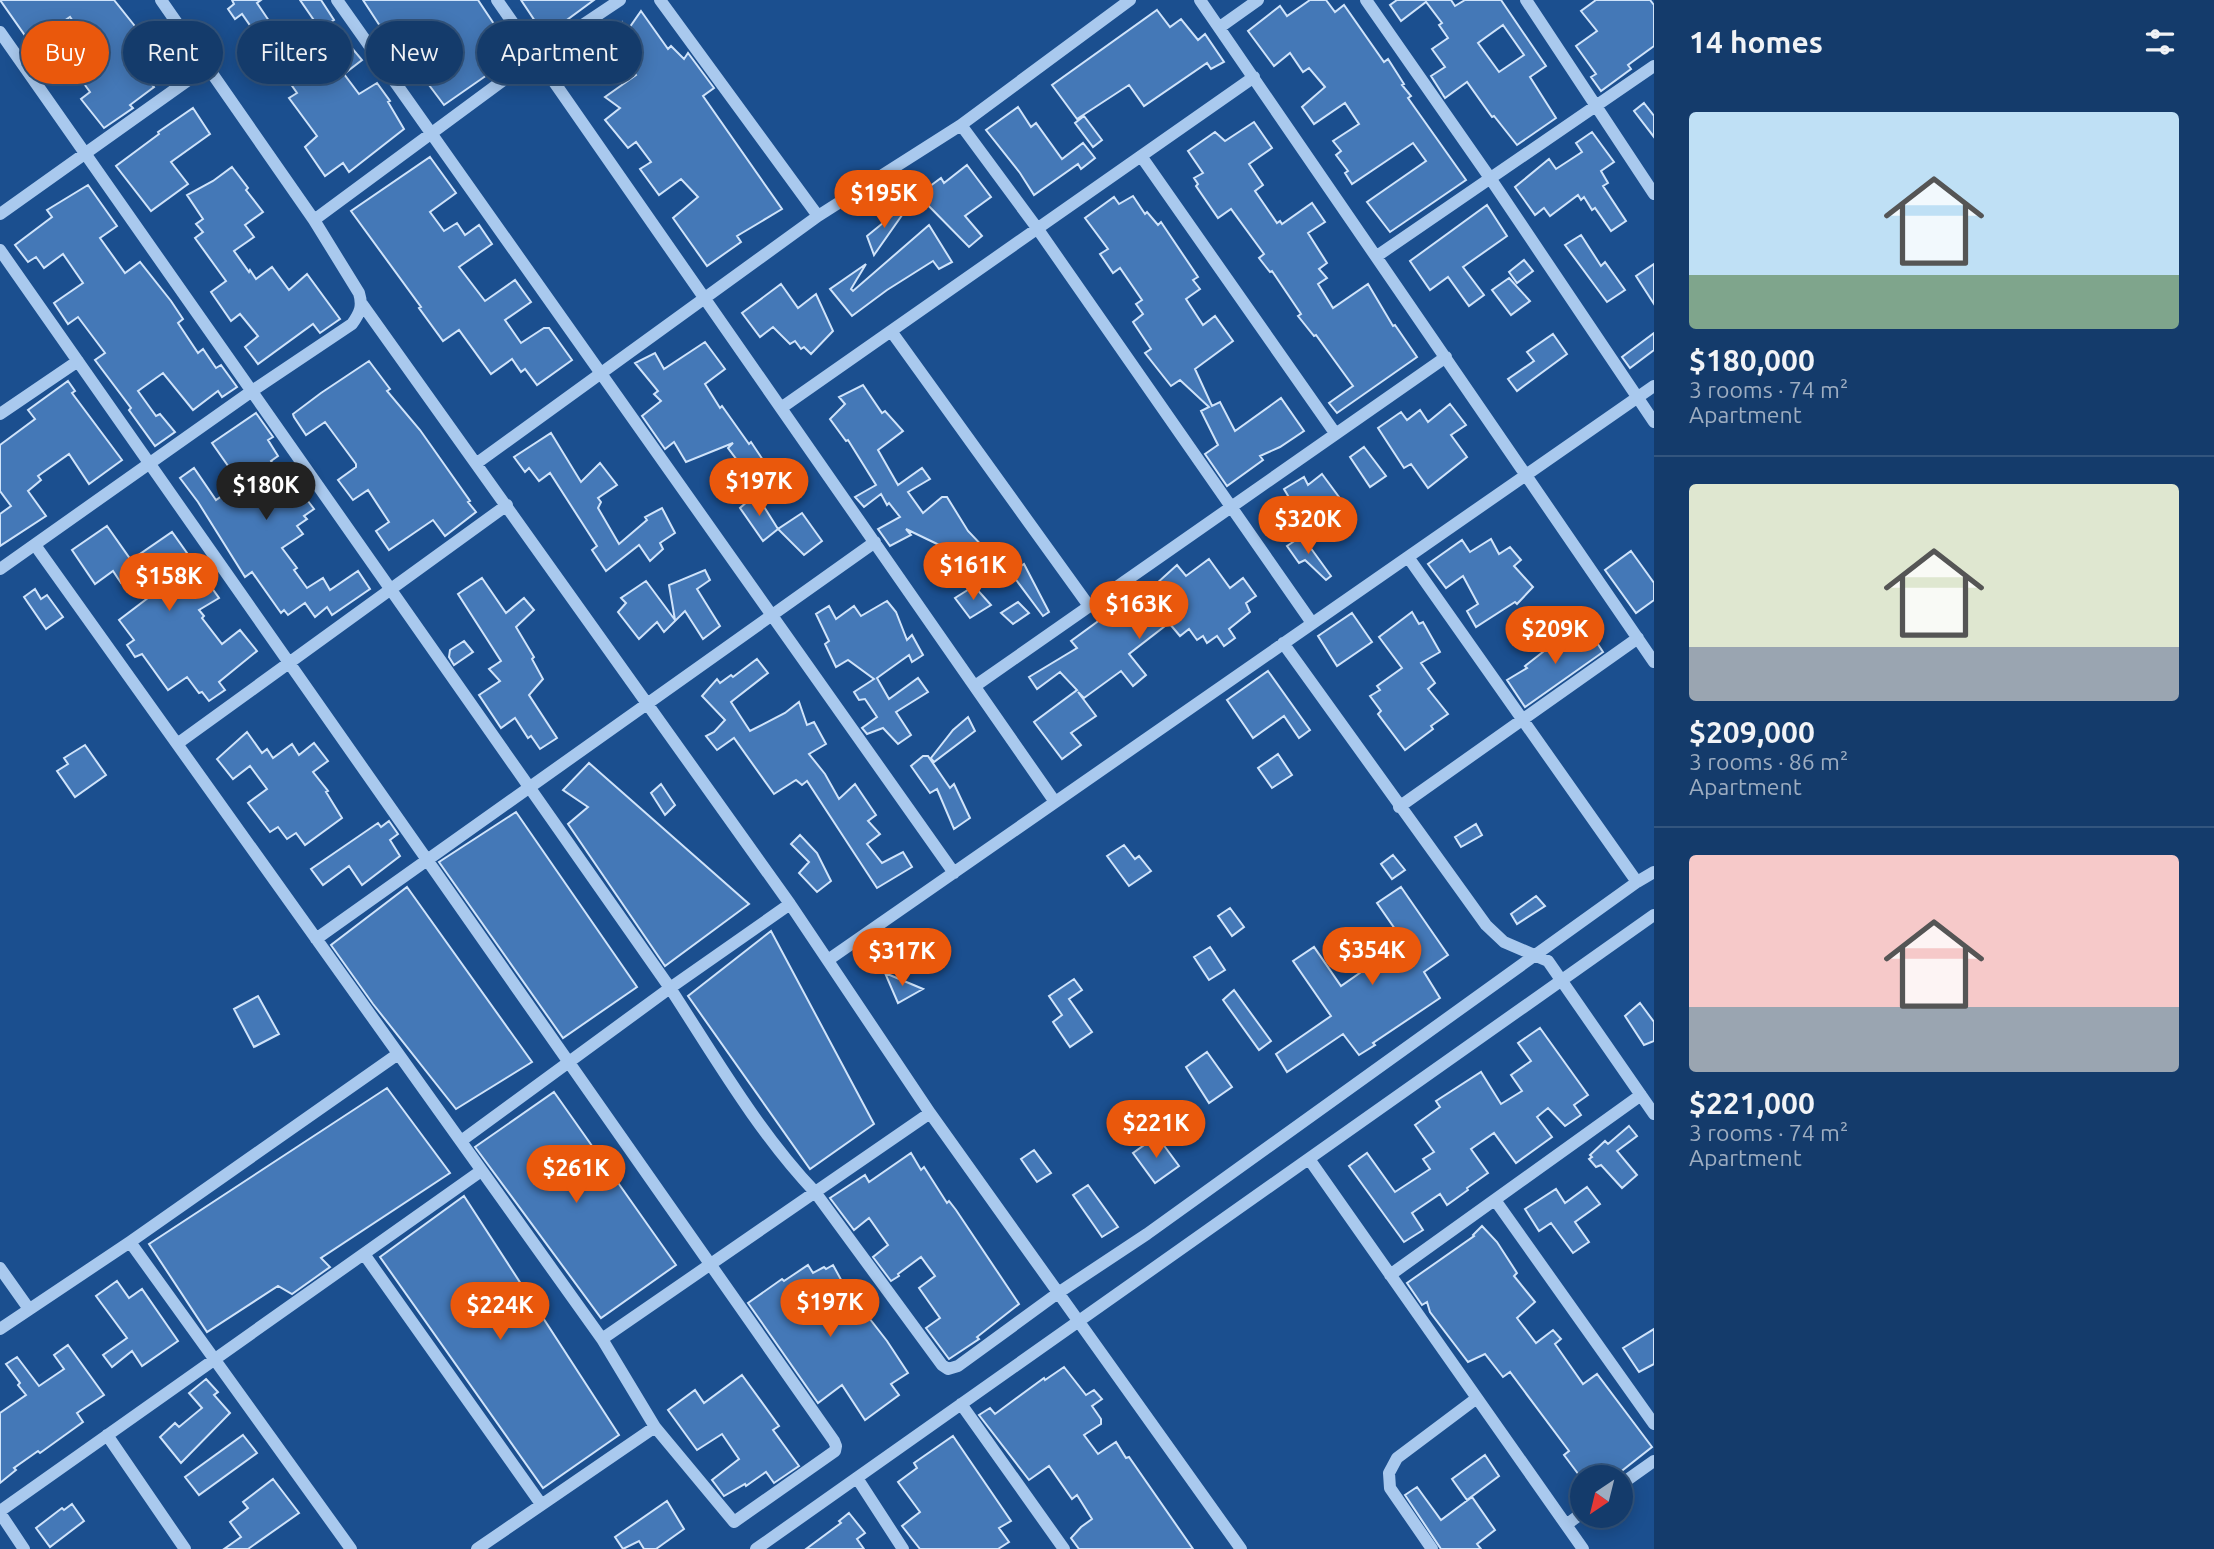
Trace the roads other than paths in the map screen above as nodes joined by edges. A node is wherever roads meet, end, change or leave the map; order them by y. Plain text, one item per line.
1 (161, 0) edge
2 (337, 0) edge
3 (497, 0) edge
4 (620, 0) edge
5 (660, 0) edge
6 (1130, 0) edge
7 (1200, 0) edge
8 (1258, 0) edge
9 (1366, 0) edge
10 (1526, 0) edge
11 (176, 21) edge
12 (512, 21) edge
13 (588, 21) edge
14 (1220, 27) junction
15 (0, 32) edge
16 (1654, 66) edge
17 (1254, 77) junction
18 (182, 84) edge
19 (221, 84) edge
20 (498, 84) edge
21 (555, 84) edge
22 (1595, 106) junction
23 (961, 125) junction
24 (431, 133) junction
25 (85, 154) junction
26 (1141, 156) junction
27 (1490, 178) junction
28 (1654, 194) edge
29 (0, 214) edge
30 (818, 216) junction
31 (314, 220) junction
32 (1037, 228) junction
33 (0, 250) edge
34 (1377, 256) junction
35 (704, 298) junction
36 (362, 304) junction
37 (891, 331) junction
38 (1446, 357) junction
39 (78, 361) junction
40 (601, 373) junction
41 (1654, 386) edge
42 (252, 391) junction
43 (1637, 398) junction
44 (781, 408) junction
45 (0, 414) edge
46 (1654, 422) edge
47 (1335, 433) junction
48 (150, 463) junction
49 (477, 463) junction
50 (1526, 474) junction
51 (508, 505) junction
52 (1231, 506) junction
53 (875, 542) junction
54 (35, 545) junction
55 (1408, 556) junction
56 (0, 569) edge
57 (392, 590) junction
58 (1089, 606) junction
59 (772, 615) junction
60 (1312, 623) junction
61 (1638, 638) junction
62 (1283, 643) junction
63 (1654, 662) edge
64 (290, 663) junction
65 (975, 686) junction
66 (648, 704) junction
67 (1523, 720) junction
68 (177, 744) junction
69 (530, 787) junction
70 (1055, 802) junction
71 (1399, 807) junction
72 (428, 860) junction
73 (1654, 872) edge
74 (954, 873) junction
75 (1637, 882) junction
76 (790, 904) junction
77 (1654, 915) edge
78 (316, 939) junction
79 (1538, 955) junction
80 (828, 960) junction
81 (1562, 980) junction
82 (670, 988) junction
83 (398, 1054) junction
84 (569, 1062) junction
85 (1641, 1095) junction
86 (930, 1113) junction
87 (1654, 1114) edge
88 (461, 1142) junction
89 (1308, 1159) junction
90 (481, 1171) junction
91 (815, 1192) junction
92 (1495, 1200) junction
93 (130, 1242) junction
94 (364, 1254) junction
95 (710, 1264) junction
96 (0, 1268) edge
97 (1390, 1275) junction
98 (1058, 1293) junction
99 (29, 1309) junction
100 (1078, 1321) junction
101 (0, 1329) edge
102 (601, 1339) junction
103 (214, 1358) junction
104 (1477, 1398) junction
105 (961, 1404) junction
106 (1654, 1424) edge
107 (655, 1427) junction
108 (107, 1435) junction
109 (1654, 1461) edge
110 (1633, 1476) edge
111 (857, 1478) junction
112 (541, 1504) junction
113 (0, 1512) edge
114 (1570, 1522) edge
115 (1566, 1525) junction
116 (24, 1549) edge
117 (185, 1549) edge
118 (351, 1549) edge
119 (477, 1549) edge
120 (756, 1549) edge
121 (903, 1549) edge
122 (1064, 1549) edge
123 (1241, 1549) edge
124 (1432, 1549) edge
125 (1583, 1549) edge

1 - 11 street
2 - 24 street
3 - 12 street
4 - 13 street
5 - 30 street
6 - 23 street
7 - 14 street
8 - 14 street
9 - 27 street
10 - 22 street
14 - 17 street
15 - 25 street
16 - 22 street
17 - 26 street
17 - 34 street
18 - 25 street
19 - 31 street
20 - 24 street
21 - 35 street
22 - 27 street
22 - 28 street
23 - 30 street
23 - 32 street
24 - 31 street
24 - 40 street
25 - 29 street
25 - 42 street
26 - 32 street
26 - 47 street
27 - 34 street
27 - 43 street
30 - 35 street
31 - 36 street
32 - 37 street
32 - 52 street
33 - 39 street
34 - 38 street
35 - 40 street
35 - 44 street
36 - 42 street
36 - 49 street
37 - 44 street
37 - 58 street
38 - 47 street
38 - 50 street
39 - 45 street
39 - 48 street
40 - 49 street
40 - 59 street
41 - 43 street
42 - 48 street
42 - 57 street
43 - 46 street
43 - 50 street
44 - 53 street
47 - 52 street
48 - 54 street
48 - 64 street
49 - 51 street
50 - 55 street
50 - 61 street
51 - 57 street
51 - 66 street
52 - 58 street
52 - 60 street
53 - 59 street
53 - 65 street
54 - 56 street
54 - 68 street
55 - 60 street
55 - 67 street
57 - 64 street
57 - 69 street
58 - 65 street
59 - 66 street
59 - 74 street
60 - 62 street
61 - 63 street
61 - 67 street
62 - 70 street
62 - 71 street
64 - 68 street
64 - 72 street
65 - 70 street
66 - 69 street
66 - 76 street
67 - 71 street
67 - 75 street
68 - 78 street
69 - 72 street
69 - 82 street
70 - 74 street
71 - 79 street
72 - 78 street
72 - 84 street
73 - 75 street
74 - 80 street
75 - 79 street
76 - 80 street
76 - 82 street
77 - 81 street
78 - 83 street
79 - 81 street
79 - 98 street
80 - 86 street
81 - 85 street
81 - 89 street
82 - 84 street
82 - 91 street
83 - 88 street
83 - 93 street
84 - 88 street
84 - 95 street
85 - 87 street
85 - 92 street
86 - 91 street
86 - 98 street
88 - 90 street
89 - 97 street
89 - 100 street
90 - 94 street
90 - 102 street
91 - 95 street
91 - 98 street
92 - 97 street
92 - 106 street
93 - 99 street
93 - 103 street
94 - 103 street
94 - 112 street
95 - 102 street
95 - 107 street
96 - 99 street
97 - 104 street
98 - 100 street
99 - 101 street
100 - 105 street
100 - 123 street
102 - 107 street
103 - 108 street
103 - 118 street
104 - 115 street
104 - 124 street
105 - 111 street
105 - 122 street
107 - 112 street
108 - 113 street
108 - 117 street
109 - 110 street
111 - 120 street
111 - 121 street
112 - 119 street
113 - 116 street
114 - 115 street
115 - 125 street

